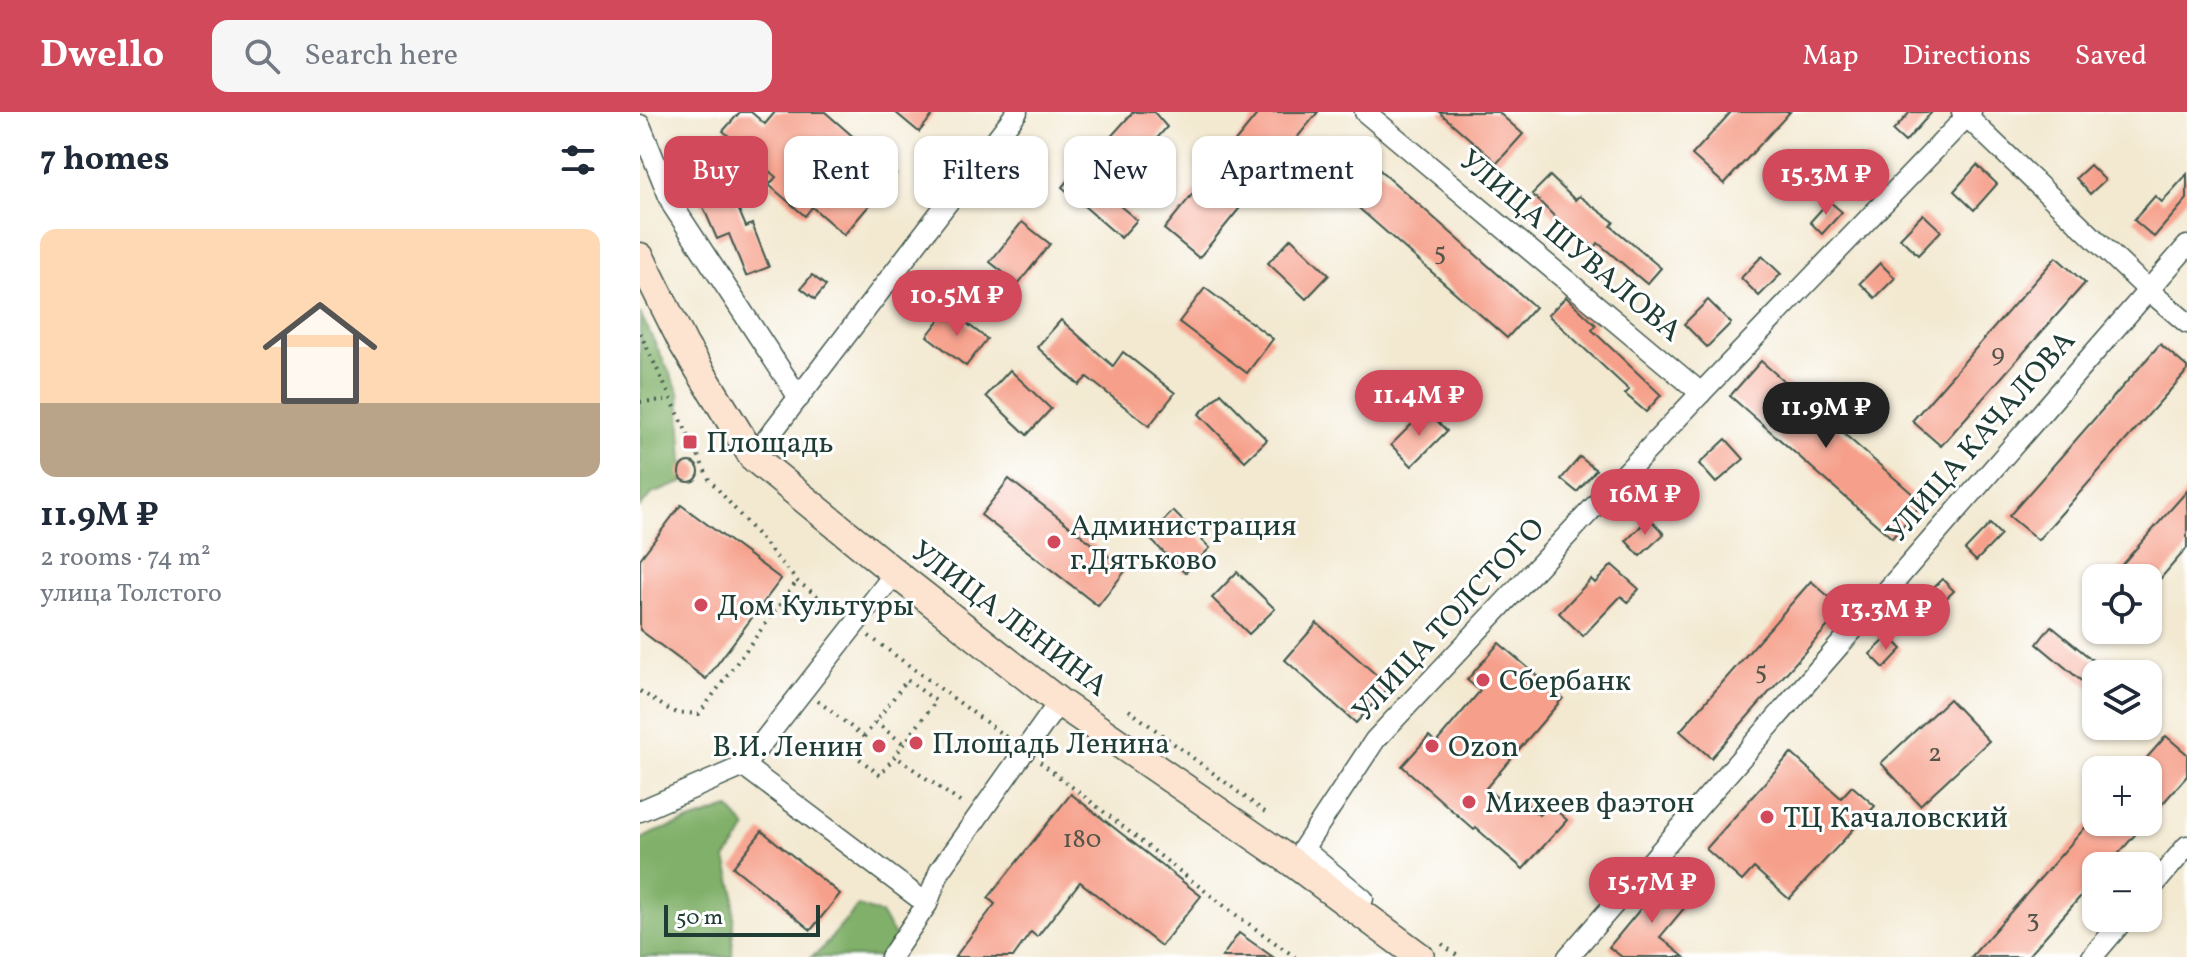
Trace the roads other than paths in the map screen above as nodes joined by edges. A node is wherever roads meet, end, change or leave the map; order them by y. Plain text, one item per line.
1 (1017, 112) edge
2 (1365, 112) edge
3 (1967, 114) edge
4 (640, 125) edge
5 (2187, 246) edge
6 (640, 257) edge
7 (2147, 289) junction
8 (2187, 323) edge
9 (1701, 393) junction
10 (799, 398) junction
11 (753, 457) junction
12 (895, 573) junction
13 (1059, 702) junction
14 (744, 766) junction
15 (640, 811) edge
16 (2187, 846) edge
17 (2162, 875) edge
18 (927, 904) junction
19 (1382, 929) junction
20 (2113, 932) edge
21 (891, 957) edge
22 (1420, 957) edge
23 (1568, 957) edge
24 (2092, 957) edge

1 - 10 street
2 - 9 street, УЛИЦА ШУВАЛОВА
3 - 7 street
3 - 9 street, УЛИЦА ТОЛСТОГО
4 - 10 street
5 - 7 street, УЛИЦА КАЧАЛОВА
6 - 11 main road, УЛИЦА ЛЕНИНА
7 - 8 street
7 - 23 street, УЛИЦА КАЧАЛОВА
9 - 19 street, УЛИЦА ТОЛСТОГО
10 - 11 street
11 - 12 main road, УЛИЦА ЛЕНИНА
12 - 13 main road, УЛИЦА ЛЕНИНА
12 - 14 street
13 - 18 street
13 - 19 main road, УЛИЦА ЛЕНИНА
14 - 15 street
14 - 18 street
16 - 17 street
18 - 21 street
19 - 22 main road, УЛИЦА ЛЕНИНА
20 - 24 street

